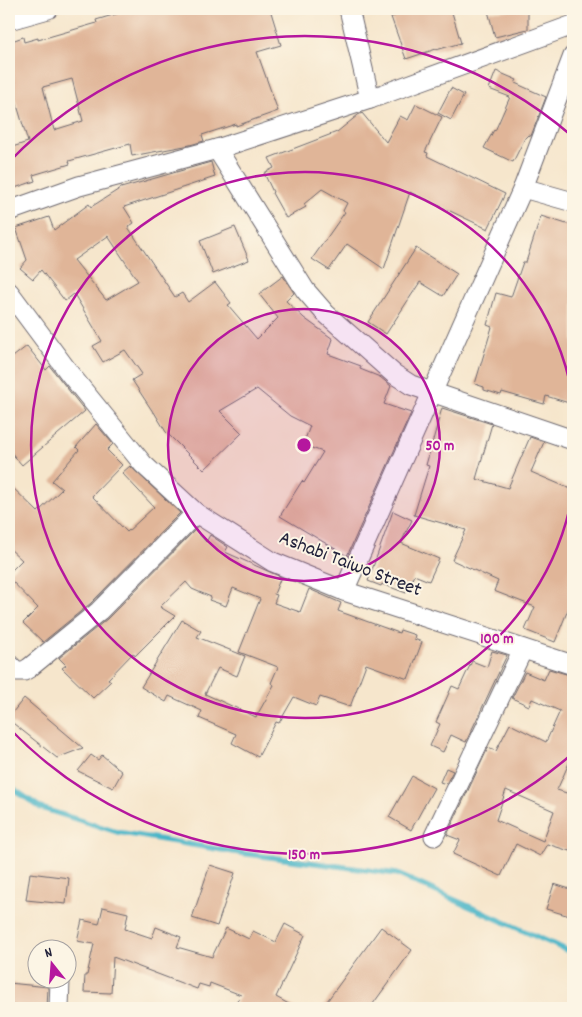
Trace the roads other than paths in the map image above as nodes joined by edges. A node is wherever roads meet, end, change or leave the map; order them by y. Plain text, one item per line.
1 (48, 9) edge
2 (350, 9) edge
3 (9, 20) edge
4 (573, 25) edge
5 (573, 56) edge
6 (370, 99) junction
7 (217, 149) junction
8 (523, 188) junction
9 (573, 202) edge
10 (9, 211) edge
11 (9, 292) edge
12 (432, 392) junction
13 (573, 440) edge
14 (196, 513) junction
15 (344, 591) junction
16 (523, 649) junction
17 (9, 664) edge
18 (573, 665) edge
19 (434, 836) dead end
20 (60, 990) edge
21 (59, 1008) edge

1 - 3 street
2 - 6 street
4 - 6 street
5 - 8 street
6 - 7 street
7 - 10 street
7 - 12 street
8 - 9 street
8 - 12 street
11 - 14 street, Ashabi Taiwo Street
12 - 13 street
12 - 15 street
14 - 15 street, Ashabi Taiwo Street
14 - 17 street
15 - 16 street, Ashabi Taiwo Street
16 - 18 street, Ashabi Taiwo Street
16 - 19 street
20 - 21 street

